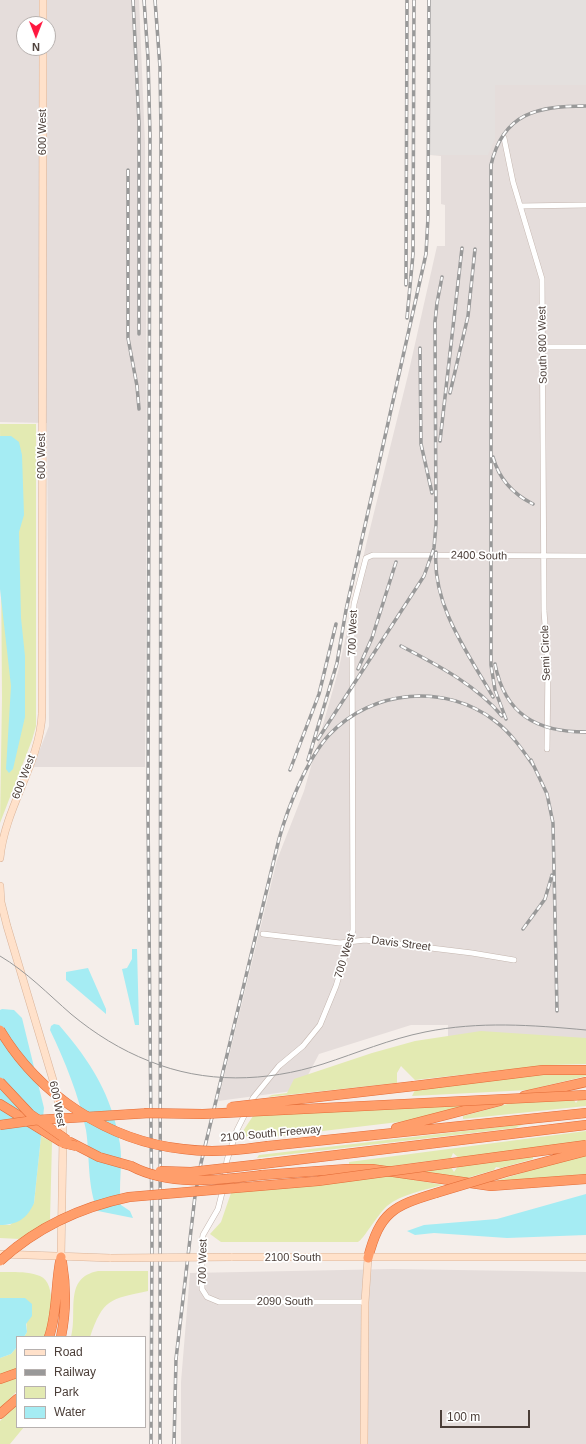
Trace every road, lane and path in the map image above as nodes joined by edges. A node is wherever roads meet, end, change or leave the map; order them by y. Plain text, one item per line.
1 (43, 0) edge
2 (43, 16) edge
3 (43, 56) edge
4 (504, 138) dead end
5 (586, 205) edge
6 (520, 206) junction
7 (543, 347) junction
8 (586, 347) edge
9 (373, 555) joint
10 (544, 556) junction
11 (586, 556) edge
12 (547, 749) dead end
13 (0, 858) edge
14 (0, 886) edge
15 (263, 934) dead end
16 (350, 941) junction
17 (514, 960) dead end
18 (0, 1030) edge
19 (586, 1070) edge
20 (0, 1082) edge
21 (586, 1082) edge
22 (586, 1095) edge
23 (0, 1104) edge
24 (144, 1113) junction
25 (586, 1113) edge
26 (0, 1125) edge
27 (586, 1125) edge
28 (330, 1141) junction
29 (586, 1145) edge
30 (76, 1146) junction
31 (586, 1151) edge
32 (131, 1166) junction
33 (586, 1179) edge
34 (0, 1254) edge
35 (61, 1257) junction
36 (586, 1257) edge
37 (368, 1258) junction
38 (0, 1261) edge
39 (207, 1297) joint
40 (365, 1302) junction
41 (49, 1336) edge
42 (61, 1336) edge
43 (16, 1373) edge
44 (0, 1379) edge
45 (16, 1400) edge
46 (0, 1414) edge
47 (364, 1444) edge

1 - 2 street
3 - 13 street, 600 West
4 - 6 street, South 800 West
5 - 6 street
6 - 7 street, South 800 West
7 - 8 street
7 - 10 street, South 800 West
9 - 10 street, 2400 South
9 - 16 street, 700 West
10 - 11 street, 2400 South
10 - 12 street, Semi Circle
14 - 35 street, 600 West
15 - 16 street, Davis Street
16 - 17 street, Davis Street
16 - 39 street, 700 West
18 - 28 highway, 2100 South Freeway, bridge
19 - 24 highway, bridge
20 - 30 highway, bridge
21 - 28 highway
22 - 24 highway, bridge
23 - 30 highway, bridge
24 - 26 highway, bridge
25 - 28 highway, 2100 South Freeway
27 - 32 highway, bridge
29 - 38 highway, bridge
30 - 32 highway
31 - 37 highway, bridge
32 - 33 highway, bridge
34 - 35 street, 2100 South
35 - 37 street, 2100 South, bridge
35 - 41 highway
35 - 42 highway
36 - 37 street, 2100 South
37 - 40 street
39 - 40 street, 2090 South
40 - 47 street
43 - 44 highway
45 - 46 highway

